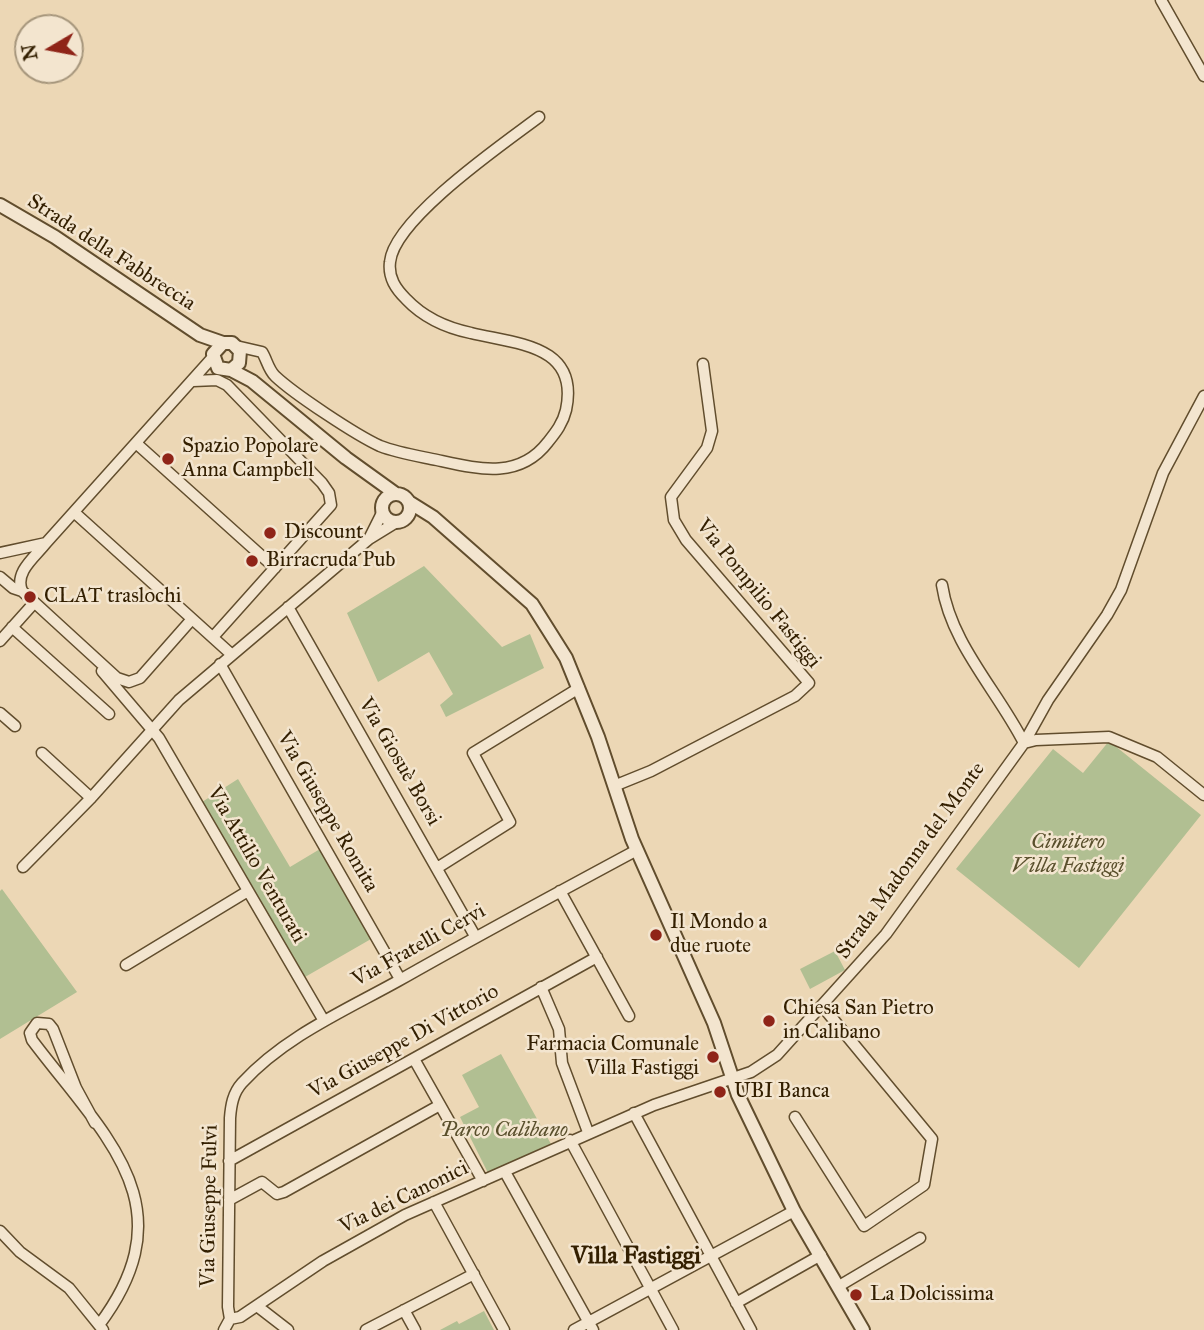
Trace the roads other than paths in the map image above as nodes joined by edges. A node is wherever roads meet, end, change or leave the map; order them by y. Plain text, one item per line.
1 (1161, 0) edge
2 (1204, 76) edge
3 (539, 117) dead end
4 (0, 205) edge
5 (200, 335) junction
6 (212, 356) junction
7 (234, 356) junction
8 (703, 364) dead end
9 (192, 381) junction
10 (1204, 396) edge
11 (137, 444) junction
12 (391, 496) junction
13 (409, 502) junction
14 (75, 513) junction
15 (382, 513) junction
16 (433, 517) junction
17 (400, 521) junction
18 (369, 539) junction
19 (46, 543) junction
20 (0, 553) edge
21 (275, 568) junction
22 (0, 577) edge
23 (942, 585) dead end
24 (22, 591) junction
25 (34, 603) junction
26 (288, 607) junction
27 (192, 619) junction
28 (12, 627) junction
29 (213, 638) junction
30 (0, 641) edge
31 (89, 653) junction
32 (231, 654) junction
33 (220, 664) junction
34 (579, 688) junction
35 (0, 713) edge
36 (109, 714) dead end
37 (15, 726) dead end
38 (152, 730) junction
39 (1024, 743) junction
40 (42, 753) dead end
41 (614, 786) junction
42 (1204, 795) edge
43 (91, 798) junction
44 (637, 850) junction
45 (23, 867) dead end
46 (437, 867) junction
47 (248, 891) junction
48 (560, 891) junction
49 (475, 936) junction
50 (597, 957) junction
51 (126, 965) dead end
52 (400, 979) junction
53 (541, 987) junction
54 (823, 1007) junction
55 (629, 1016) dead end
56 (324, 1021) junction
57 (414, 1059) junction
58 (732, 1077) junction
59 (234, 1095) joint
60 (440, 1105) junction
61 (634, 1113) junction
62 (795, 1117) dead end
63 (94, 1123) junction
64 (588, 1132) junction
65 (570, 1140) junction
66 (229, 1161) junction
67 (505, 1172) junction
68 (483, 1181) junction
69 (229, 1200) junction
70 (434, 1202) junction
71 (794, 1211) junction
72 (0, 1231) edge
73 (920, 1238) dead end
74 (821, 1255) junction
75 (711, 1256) junction
76 (474, 1274) junction
77 (839, 1286) junction
78 (651, 1288) junction
79 (736, 1303) junction
80 (257, 1306) junction
81 (404, 1310) junction
82 (271, 1318) junction
83 (230, 1319) junction
84 (591, 1326) edge
85 (102, 1328) edge
86 (224, 1330) edge
87 (279, 1330) edge
88 (288, 1330) edge
89 (366, 1330) edge
90 (415, 1330) edge
91 (504, 1330) edge
92 (574, 1330) edge
93 (673, 1330) edge
94 (751, 1330) edge
95 (863, 1330) edge

1 - 2 street
3 - 7 street
4 - 5 street, Strada della Fabbreccia
5 - 6 street, Strada della Fabbreccia
5 - 7 street, Strada della Fabbreccia
6 - 7 street
6 - 7 street, Strada della Fabbreccia
6 - 9 street
7 - 12 street, Strada della Fabbreccia
8 - 41 street, Via Pompilio Fastiggi
9 - 11 street
9 - 21 street
10 - 39 street, Strada Madonna del Monte
11 - 14 street
11 - 21 street
12 - 13 street, Strada della Fabbreccia
12 - 15 street
13 - 16 street
13 - 17 street
14 - 19 street
14 - 27 street
15 - 17 street
15 - 18 street
16 - 17 street
16 - 34 street
17 - 18 street
18 - 26 street
19 - 20 street
19 - 24 street
21 - 29 street
22 - 24 street
23 - 39 street
24 - 25 street
25 - 28 street
25 - 31 street
26 - 32 street
26 - 46 street, Via Giosuè Borsi
27 - 29 street
27 - 31 street
28 - 30 street
28 - 36 street
29 - 32 street
31 - 38 street, Via Attilio Venturati
32 - 33 street
33 - 38 street
33 - 52 street, Via Giuseppe Romita
34 - 41 street
34 - 46 street
35 - 37 street
38 - 43 street
38 - 47 street, Via Attilio Venturati
39 - 42 street
39 - 54 street, Strada Madonna del Monte
40 - 43 street
41 - 44 street
43 - 45 street
44 - 48 street, Via Fratelli Cervi
44 - 58 street
46 - 49 street, Via Giosuè Borsi
47 - 51 street
47 - 56 street, Via Attilio Venturati
48 - 49 street, Via Fratelli Cervi
48 - 50 street
49 - 52 street, Via Fratelli Cervi
50 - 53 street, Via Giuseppe Di Vittorio
50 - 55 street
52 - 56 street, Via Fratelli Cervi
53 - 57 street, Via Giuseppe Di Vittorio
53 - 64 street
54 - 58 street, Strada Madonna del Monte
54 - 62 street
56 - 59 street, Via Fratelli Cervi
57 - 60 street
57 - 66 street, Via Giuseppe Di Vittorio
58 - 61 street, Via dei Canonici
58 - 71 street
59 - 66 street, Via Giuseppe Fulvi
60 - 68 street
60 - 69 street
61 - 64 street, Via dei Canonici
61 - 75 street
63 - 63 street
63 - 85 street
64 - 65 street, Via dei Canonici
65 - 67 street, Via dei Canonici
65 - 78 street
66 - 69 street, Via Giuseppe Fulvi
67 - 68 street, Via dei Canonici
67 - 84 street
68 - 70 street, Via dei Canonici
69 - 83 street, Via Giuseppe Fulvi
70 - 76 street
70 - 80 street, Via dei Canonici
71 - 74 street
71 - 75 street
72 - 85 street
73 - 77 street
74 - 77 street
74 - 79 street
75 - 78 street
75 - 79 street
76 - 81 street
76 - 91 street
77 - 95 street
78 - 84 street
78 - 93 street
79 - 94 street
80 - 82 street
80 - 83 street, Via dei Canonici
81 - 89 street
81 - 90 street
82 - 87 street
82 - 88 street
83 - 86 street
84 - 92 street

